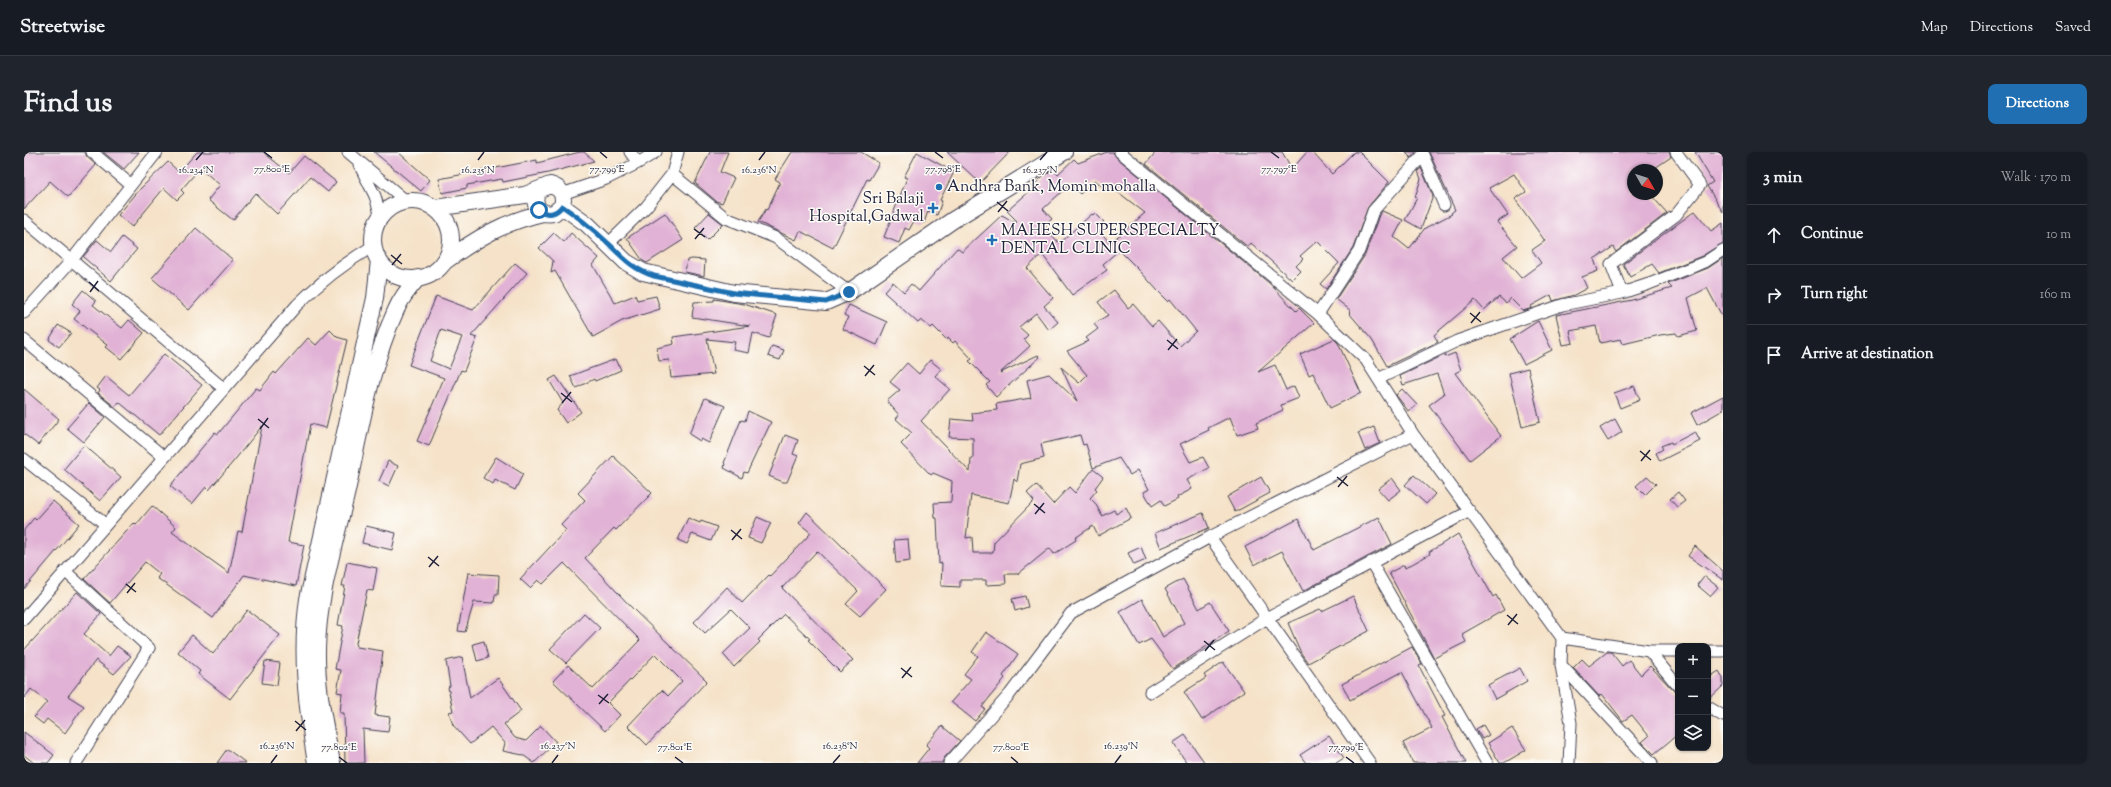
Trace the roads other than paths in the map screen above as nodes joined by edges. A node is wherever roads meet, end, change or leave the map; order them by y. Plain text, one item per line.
1 (92, 152) edge
2 (157, 152) edge
3 (348, 152) edge
4 (630, 152) edge
5 (656, 152) edge
6 (678, 152) edge
7 (1064, 152) edge
8 (1120, 152) edge
9 (1676, 152) edge
10 (357, 160) junction
11 (638, 163) junction
12 (672, 174) junction
13 (131, 185) junction
14 (537, 192) junction
15 (562, 200) junction
16 (406, 201) junction
17 (1444, 205) dead end
18 (435, 208) junction
19 (543, 213) junction
20 (381, 217) junction
21 (24, 220) edge
22 (608, 244) junction
23 (1723, 250) edge
24 (376, 253) junction
25 (71, 261) junction
26 (444, 262) junction
27 (418, 278) junction
28 (849, 292) junction
29 (1622, 293) junction
30 (24, 313) edge
31 (1318, 314) junction
32 (24, 340) edge
33 (1378, 379) junction
34 (223, 388) junction
35 (1413, 434) junction
36 (164, 457) junction
37 (24, 459) edge
38 (1470, 511) junction
39 (105, 524) junction
40 (1210, 537) junction
41 (1370, 562) junction
42 (65, 571) junction
43 (1267, 618) junction
44 (24, 619) edge
45 (1562, 638) junction
46 (1649, 651) junction
47 (1675, 651) edge
48 (1711, 651) edge
49 (1723, 651) edge
50 (1561, 665) junction
51 (1675, 682) edge
52 (1150, 692) dead end
53 (1711, 709) edge
54 (1723, 716) edge
55 (76, 763) edge
56 (316, 763) edge
57 (332, 763) edge
58 (949, 763) edge
59 (1370, 763) edge
60 (1487, 763) edge
61 (1569, 763) edge
62 (1652, 763) edge

1 - 13 street
2 - 13 street
3 - 10 street
4 - 11 street
5 - 11 street
6 - 12 street
7 - 28 main road
8 - 31 street
9 - 29 street
10 - 16 street
10 - 20 street
11 - 15 street
12 - 22 street
12 - 28 street
13 - 25 street
14 - 15 main road
14 - 18 main road
14 - 19 main road
15 - 19 main road
15 - 22 main road
16 - 18 main road
16 - 20 main road
17 - 31 street
18 - 26 main road
19 - 26 main road
20 - 24 main road
21 - 25 street
22 - 28 main road
23 - 29 street
24 - 27 main road
24 - 34 street
24 - 56 main road
25 - 30 street
25 - 34 street
26 - 27 main road
27 - 57 main road
29 - 33 street
31 - 33 street
32 - 36 street
33 - 35 street
34 - 36 street
35 - 38 street
35 - 40 street
36 - 39 street
37 - 39 street
38 - 41 street
38 - 45 street
39 - 42 street
40 - 43 street
40 - 58 street
41 - 43 street
41 - 60 street
42 - 44 street
42 - 55 street
43 - 52 street
43 - 59 street
45 - 46 street
45 - 50 street
46 - 47 street
46 - 51 street
48 - 49 street
50 - 61 street
50 - 62 street
53 - 54 street

